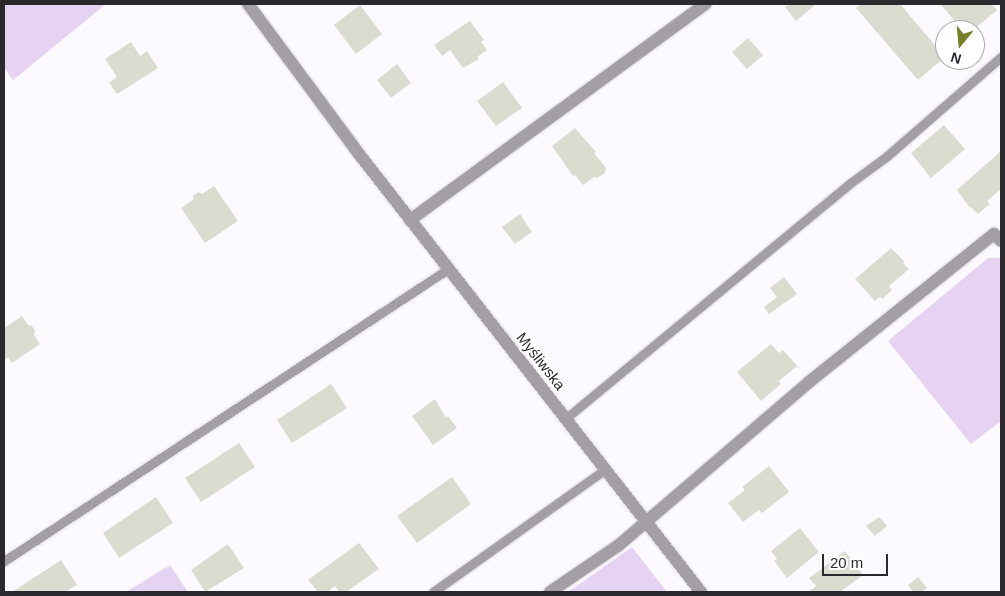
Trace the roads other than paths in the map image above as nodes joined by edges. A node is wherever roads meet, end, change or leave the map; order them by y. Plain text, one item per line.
1 (248, 4) edge
2 (705, 4) edge
3 (1001, 57) edge
4 (410, 220) junction
5 (999, 234) edge
6 (448, 269) junction
7 (565, 419) junction
8 (604, 470) junction
9 (645, 523) junction
10 (4, 561) edge
11 (432, 592) edge
12 (550, 592) edge
13 (700, 592) edge

1 - 4 street, Myśliwska
2 - 4 street
3 - 7 lane
4 - 6 street, Myśliwska
5 - 9 street
6 - 7 street, Myśliwska
6 - 10 lane
7 - 8 street, Myśliwska
8 - 9 street, Myśliwska
8 - 11 lane
9 - 12 street
9 - 13 street, Myśliwska

